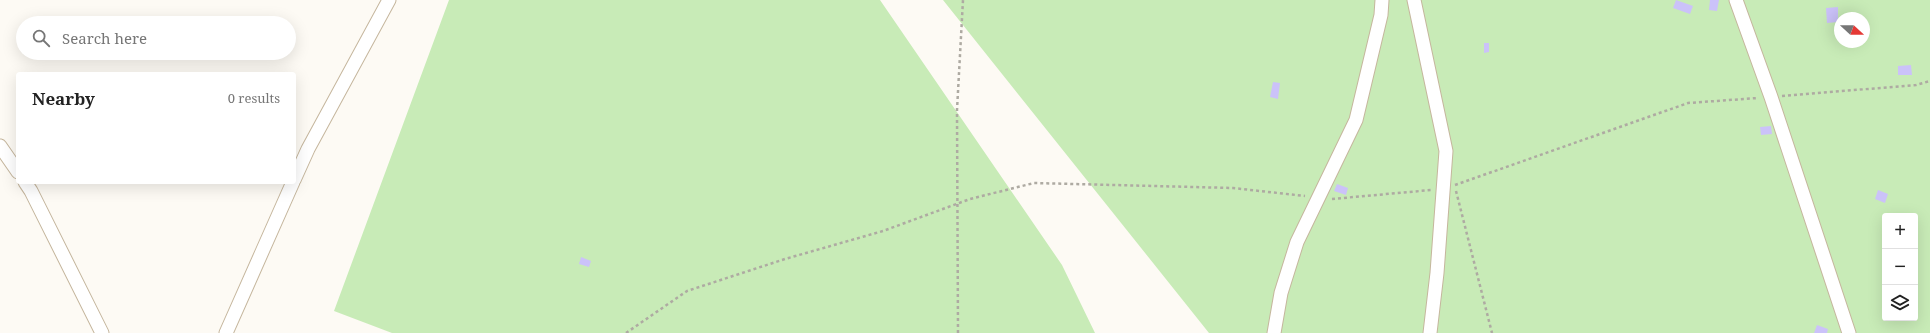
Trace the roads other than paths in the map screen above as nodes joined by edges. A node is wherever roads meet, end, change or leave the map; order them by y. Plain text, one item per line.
1 (389, 0) edge
2 (1382, 0) edge
3 (1414, 0) edge
4 (1736, 0) edge
5 (0, 146) edge
6 (16, 169) edge
7 (296, 176) edge
8 (26, 184) edge
9 (293, 184) edge
10 (102, 333) edge
11 (226, 333) edge
12 (1274, 333) edge
13 (1430, 333) edge
14 (1849, 333) edge

1 - 7 street
2 - 12 street
3 - 13 street
4 - 14 street
5 - 6 street
8 - 10 street
9 - 11 street

